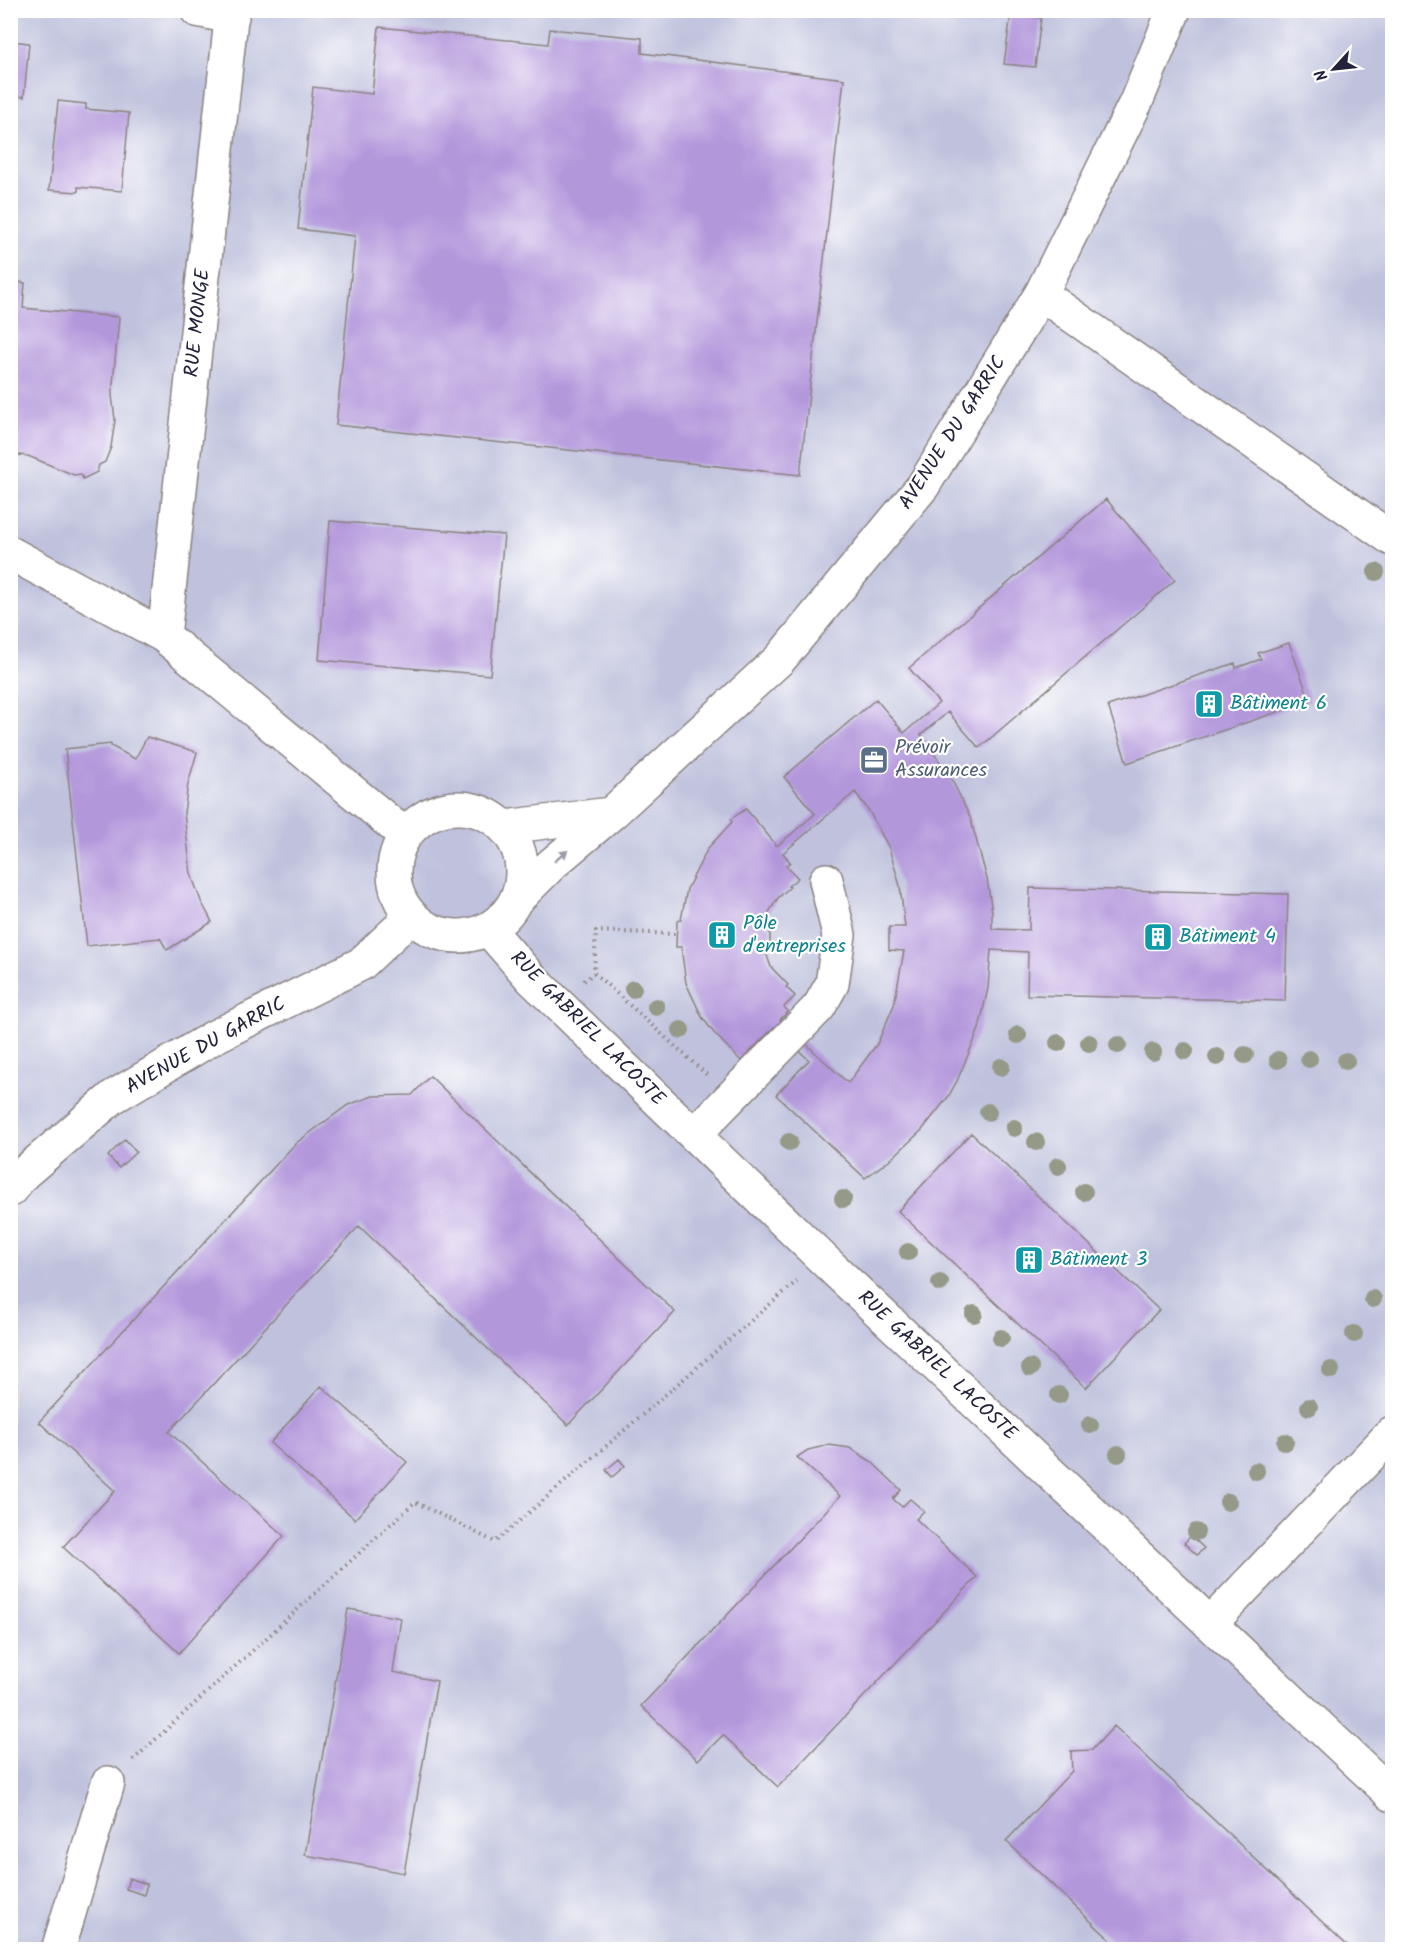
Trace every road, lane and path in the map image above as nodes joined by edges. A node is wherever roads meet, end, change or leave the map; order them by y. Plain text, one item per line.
1 (197, 10) edge
2 (1174, 10) edge
3 (232, 14) edge
4 (1041, 294) junction
5 (1392, 538) edge
6 (10, 553) edge
7 (164, 636) junction
8 (611, 814) junction
9 (506, 827) junction
10 (405, 835) junction
11 (826, 880) dead end
12 (519, 897) junction
13 (411, 917) junction
14 (489, 930) junction
15 (676, 933) dead end
16 (594, 973) junction
17 (553, 999) junction
18 (731, 1097) junction
19 (694, 1135) junction
20 (10, 1190) edge
21 (823, 1259) junction
22 (1392, 1433) edge
23 (1210, 1624) junction
24 (108, 1783) joint
25 (1392, 1795) edge
26 (58, 1950) edge

1 - 3 street
2 - 4 street, AVENUE DU GARRIC
3 - 7 street, RUE MONGE
4 - 5 street
4 - 8 street, AVENUE DU GARRIC
6 - 7 street
7 - 10 street
8 - 9 street
12 -> 8 street, AVENUE DU GARRIC
9 - 10 street
9 - 12 street
10 - 13 street
11 - 18 street
12 - 14 street
13 - 14 street
13 - 20 street, AVENUE DU GARRIC
14 - 17 street, RUE GABRIEL LACOSTE
15 - 16 path
16 - 17 path
16 - 18 path
17 - 19 street, RUE GABRIEL LACOSTE
18 - 19 street
19 - 21 street, RUE GABRIEL LACOSTE
21 - 23 street, RUE GABRIEL LACOSTE
21 - 24 path
22 - 23 street
23 - 25 street, RUE GABRIEL LACOSTE
24 - 26 street

